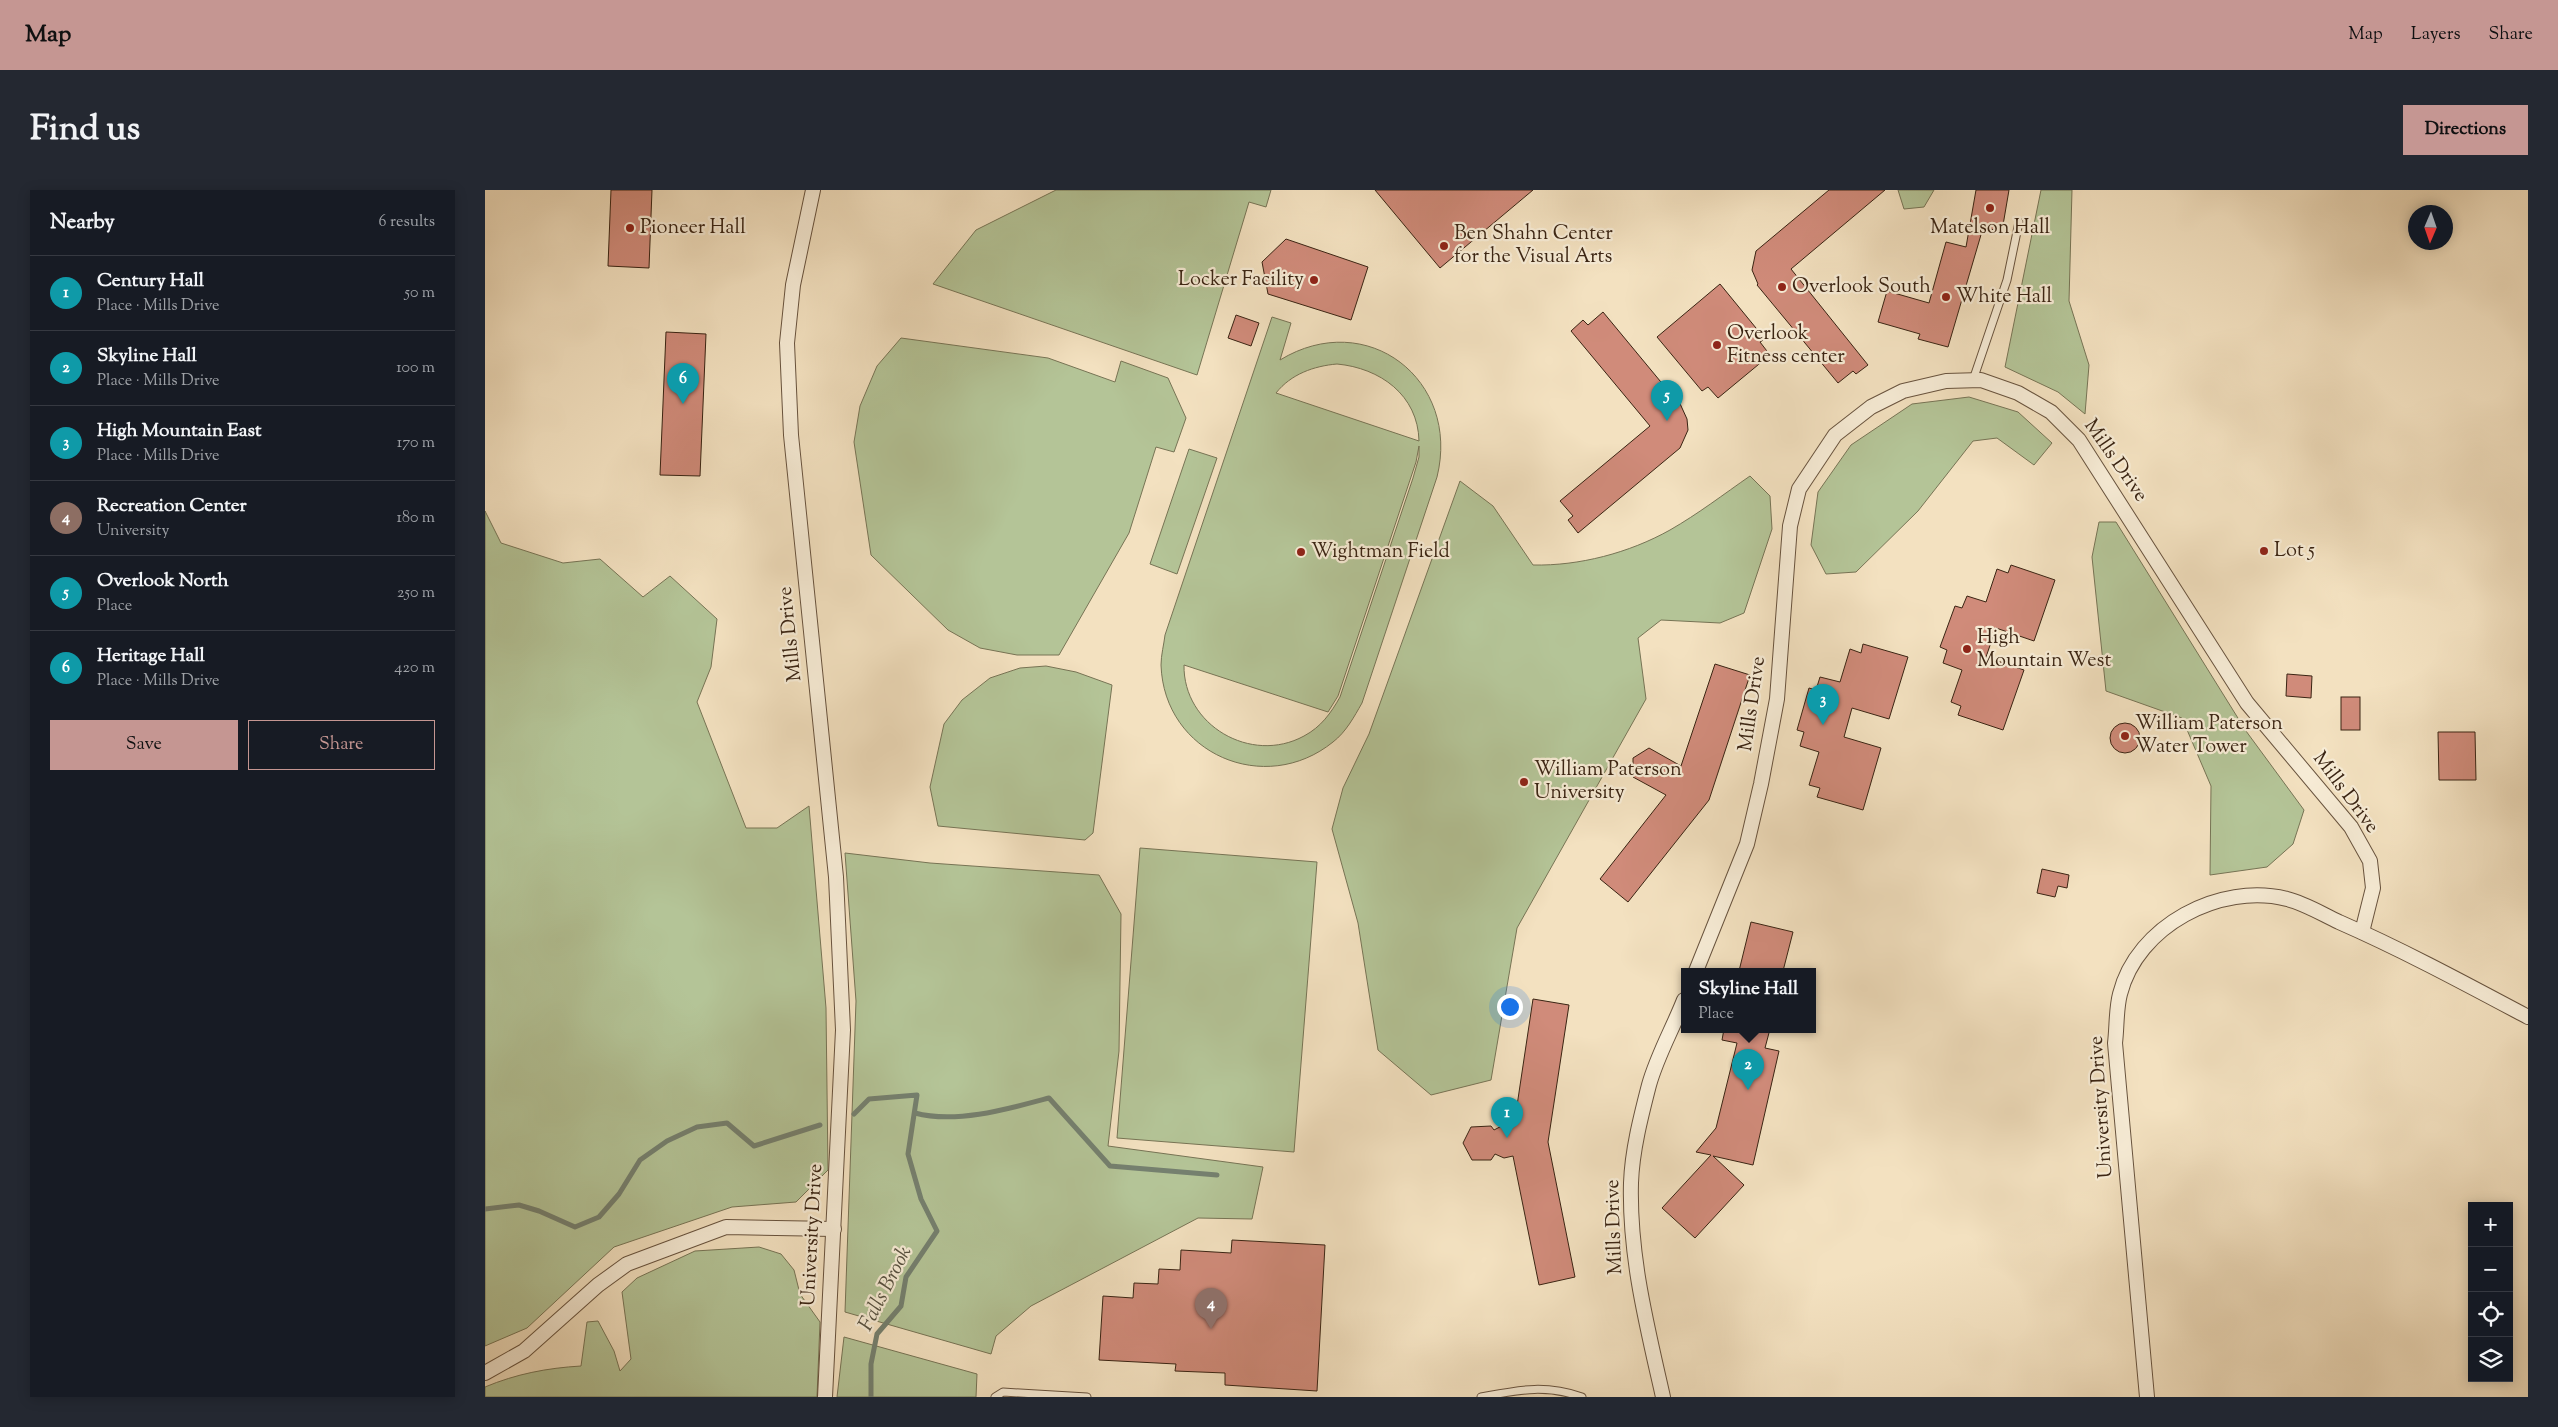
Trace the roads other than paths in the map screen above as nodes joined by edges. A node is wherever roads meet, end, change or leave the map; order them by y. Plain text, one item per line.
1 (813, 190) edge
2 (2019, 222) dead end
3 (1973, 380) junction
4 (2362, 932) junction
5 (1697, 968) edge
6 (1681, 1007) edge
7 (2528, 1017) edge
8 (841, 1075) joint
9 (834, 1229) junction
10 (485, 1373) edge
11 (825, 1397) edge
12 (995, 1397) edge
13 (1087, 1397) edge
14 (1481, 1397) edge
15 (1582, 1397) edge
16 (1663, 1397) edge
17 (2147, 1397) edge

1 - 8 street, Mills Drive
2 - 3 lane
3 - 4 street, Mills Drive
3 - 5 street, Mills Drive
4 - 7 street, University Drive
4 - 17 street, University Drive
6 - 16 street, Mills Drive
8 - 9 street, University Drive
9 - 10 street
9 - 11 street, University Drive
12 - 13 lane
14 - 15 lane

